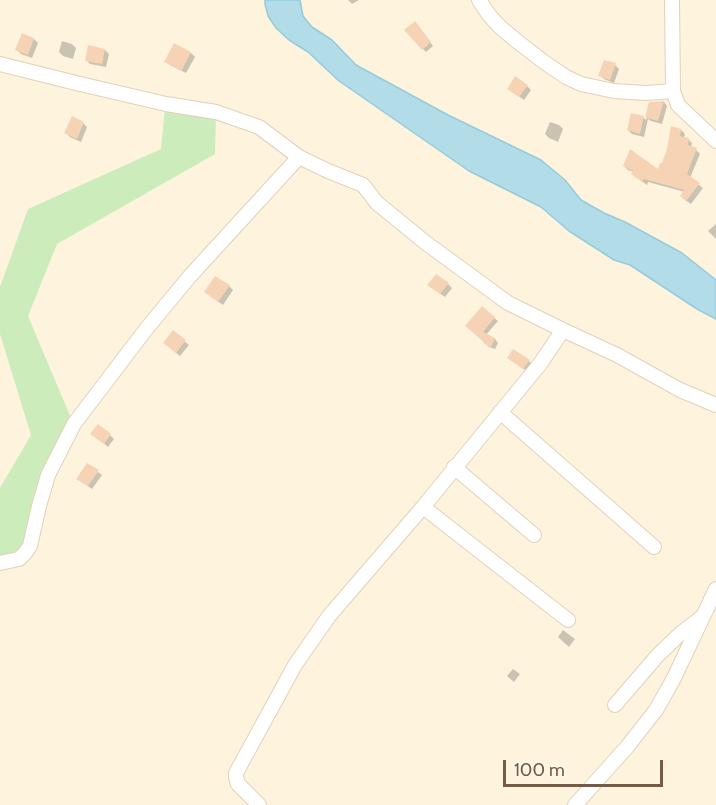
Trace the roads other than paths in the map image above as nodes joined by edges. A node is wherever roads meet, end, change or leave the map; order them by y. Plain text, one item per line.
1 (479, 0) edge
2 (672, 0) edge
3 (0, 64) edge
4 (673, 91) junction
5 (716, 141) edge
6 (299, 156) junction
7 (563, 330) junction
8 (716, 405) edge
9 (500, 412) junction
10 (454, 467) junction
11 (423, 507) junction
12 (534, 535) dead end
13 (654, 547) dead end
14 (0, 563) edge
15 (716, 589) edge
16 (704, 615) junction
17 (568, 620) dead end
18 (615, 705) dead end
19 (259, 805) edge
20 (575, 805) edge

1 - 4 street
2 - 4 street
3 - 6 street
4 - 5 street
6 - 7 street
6 - 14 street
7 - 8 street
7 - 9 street
9 - 10 street
9 - 13 street
10 - 11 street
10 - 12 street
11 - 17 street
11 - 19 street
15 - 16 street
16 - 18 street
16 - 20 street

